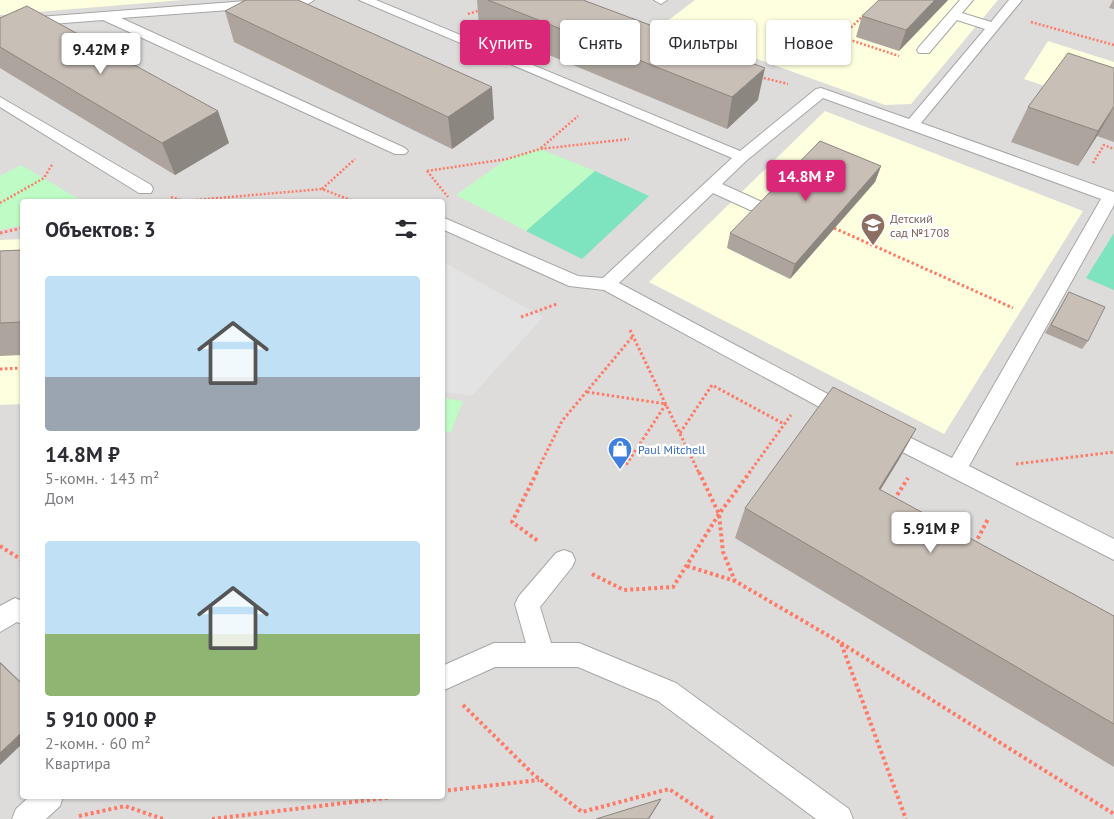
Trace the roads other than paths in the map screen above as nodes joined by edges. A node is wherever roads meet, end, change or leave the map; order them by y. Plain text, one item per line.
1 (308, 0) edge
2 (365, 0) edge
3 (967, 0) edge
4 (1016, 0) edge
5 (954, 15) junction
6 (105, 16) junction
7 (0, 24) edge
8 (993, 27) junction
9 (924, 50) road end
10 (0, 101) edge
11 (911, 125) junction
12 (400, 152) dead end
13 (742, 157) junction
14 (712, 186) junction
15 (145, 189) dead end
16 (1113, 197) edge
17 (756, 206) edge
18 (445, 223) edge
19 (607, 284) junction
20 (957, 469) junction
21 (1114, 550) edge
22 (564, 560) road end
23 (20, 612) edge
24 (0, 622) edge
25 (542, 655) junction
26 (449, 689) edge
27 (47, 799) edge
28 (26, 819) edge
29 (840, 819) edge

1 - 6 lane
2 - 13 lane
3 - 5 lane
4 - 8 lane
5 - 8 lane
5 - 9 lane
6 - 7 lane
6 - 12 lane
8 - 11 lane
10 - 15 lane
11 - 13 lane
11 - 16 lane
13 - 14 lane
14 - 17 lane
14 - 19 lane
16 - 20 lane
18 - 19 lane
19 - 20 lane
20 - 21 lane
22 - 25 lane
23 - 24 lane
25 - 26 lane
25 - 29 lane
27 - 28 lane

